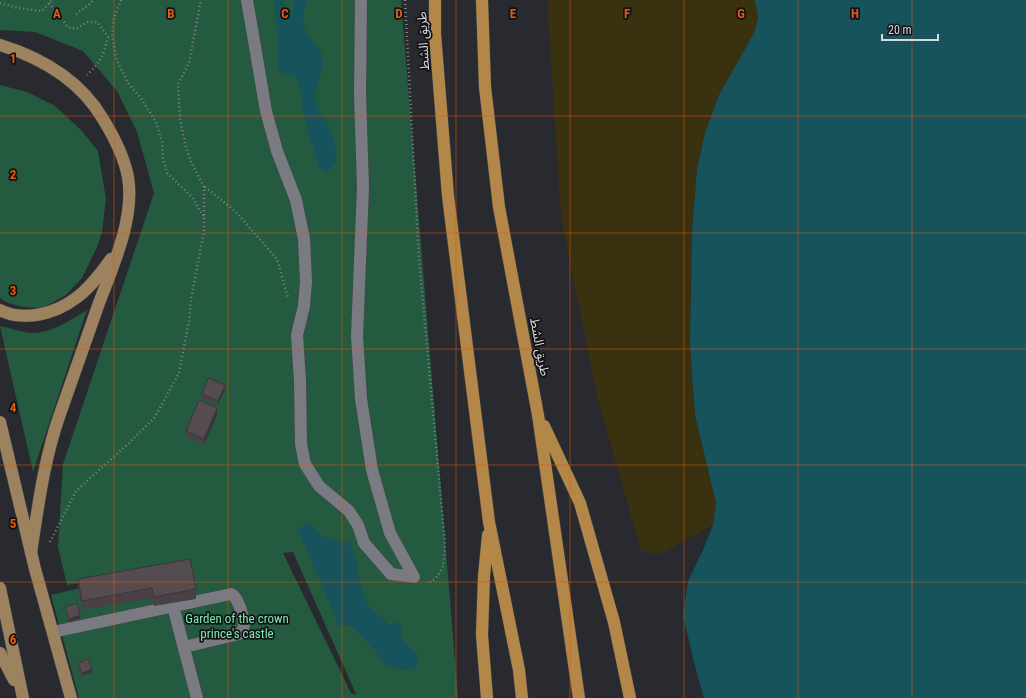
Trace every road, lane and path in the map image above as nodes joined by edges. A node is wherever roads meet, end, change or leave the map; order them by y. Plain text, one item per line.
1 (52, 0) edge
2 (93, 0) edge
3 (121, 0) edge
4 (201, 0) edge
5 (247, 0) edge
6 (361, 0) edge
7 (405, 0) edge
8 (435, 0) edge
9 (482, 0) edge
10 (0, 3) edge
11 (49, 3) junction
12 (76, 14) dead end
13 (0, 46) edge
14 (77, 85) junction
15 (204, 187) junction
16 (204, 218) junction
17 (120, 246) junction
18 (290, 302) dead end
19 (0, 310) edge
20 (538, 415) junction
21 (0, 422) edge
22 (489, 522) junction
23 (49, 543) dead end
24 (31, 553) junction
25 (414, 577) junction
26 (0, 588) edge
27 (173, 606) junction
28 (53, 632) junction
29 (184, 646) junction
30 (0, 653) edge
31 (22, 696) edge
32 (72, 698) edge
33 (196, 698) edge
34 (487, 698) edge
35 (522, 698) edge
36 (579, 698) edge
37 (630, 698) edge

1 - 11 path
2 - 12 path
3 - 16 path
4 - 15 path
5 - 25 street
6 - 25 street
7 - 25 path
8 - 22 highway, طريق الشط
9 - 20 highway, طريق الشط
10 - 11 path
11 - 14 path
13 - 14 main road
14 - 17 main road
15 - 16 path
15 - 18 path
16 - 23 path
17 - 19 main road
17 - 24 main road
20 - 36 highway, طريق الشط
20 - 37 highway
21 - 24 main road
22 - 34 highway
22 - 35 highway, طريق الشط
24 - 28 main road
26 - 31 main road
27 - 28 street
27 - 29 street
27 - 29 street
28 - 32 main road
29 - 33 street
30 - 31 main road

